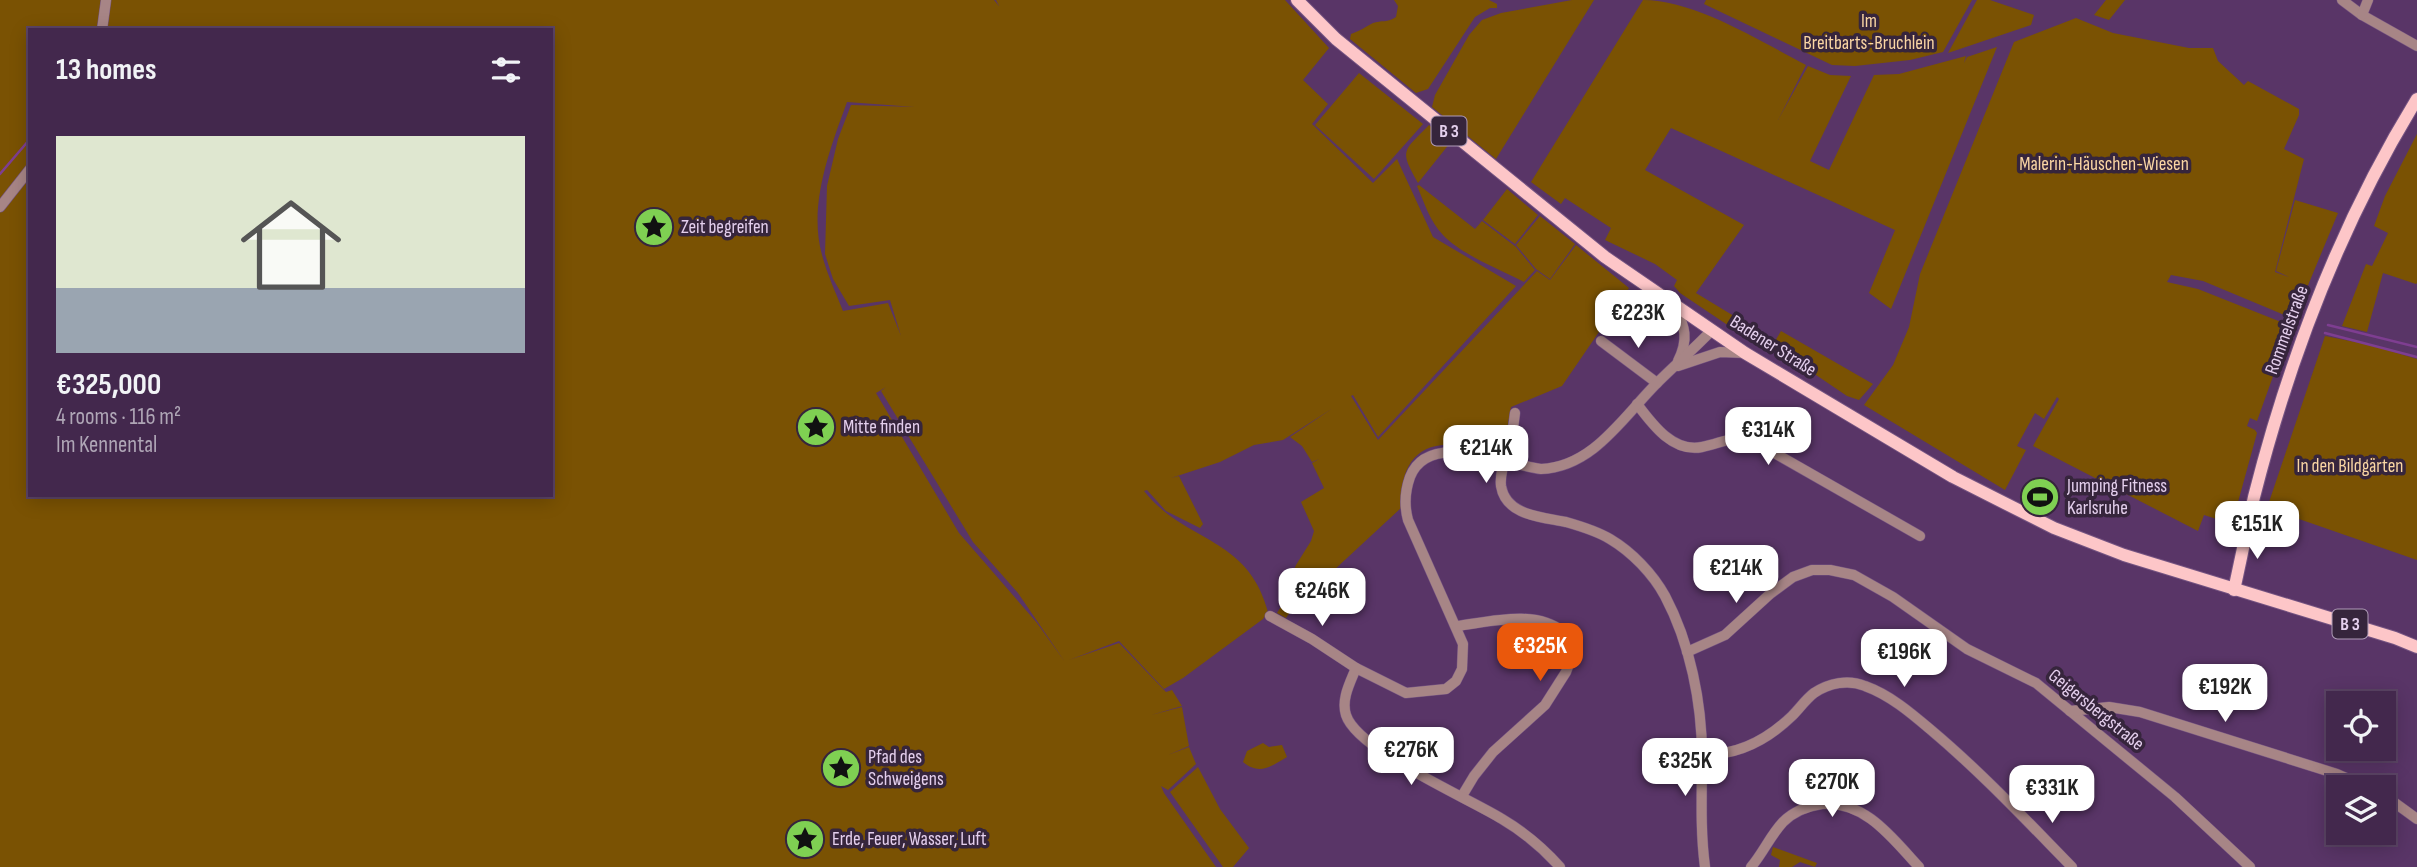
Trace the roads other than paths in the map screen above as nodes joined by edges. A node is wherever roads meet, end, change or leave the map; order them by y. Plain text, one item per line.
1 (106, 0) edge
2 (1297, 0) edge
3 (2342, 0) edge
4 (2368, 0) edge
5 (2362, 15) junction
6 (102, 28) edge
7 (2417, 46) edge
8 (2417, 99) edge
9 (28, 172) edge
10 (0, 207) edge
11 (1675, 305) junction
12 (1712, 330) junction
13 (1601, 341) dead end
14 (1745, 353) junction
15 (1674, 367) junction
16 (1657, 383) junction
17 (1637, 404) junction
18 (1515, 413) dead end
19 (1506, 463) junction
20 (1920, 536) dead end
21 (2234, 590) junction
22 (1270, 616) dead end
23 (1457, 626) junction
24 (2417, 646) edge
25 (1687, 652) junction
26 (1356, 668) junction
27 (2097, 709) junction
28 (2070, 711) junction
29 (2093, 730) junction
30 (1702, 754) junction
31 (2339, 775) edge
32 (1462, 796) junction
33 (2396, 804) edge
34 (2417, 819) edge
35 (1560, 867) edge
36 (1705, 867) edge
37 (1751, 867) edge
38 (1919, 867) edge
39 (2072, 867) edge
40 (2250, 867) edge

1 - 6 street
2 - 11 main road, Badener Straße / B 3
3 - 5 street
4 - 5 street
5 - 7 street
8 - 21 main road, Rommelstraße
9 - 10 street
11 - 12 main road, Badener Straße / B 3
11 - 15 street
12 - 14 main road, Badener Straße / B 3
12 - 15 street
13 - 16 street
14 - 15 street
14 - 21 main road, Badener Straße / B 3
15 - 16 street
16 - 17 street
17 - 19 street
17 - 20 street
18 - 19 street
19 - 23 street
19 - 25 street
21 - 24 main road, Badener Straße / B 3
22 - 26 street
23 - 26 street
23 - 32 street
25 - 28 street, Geigersbergstraße
25 - 30 street
26 - 32 street
27 - 28 street
27 - 29 street
27 - 31 street
28 - 29 street, Geigersbergstraße
29 - 40 street, Geigersbergstraße
30 - 36 street
30 - 39 street
32 - 35 street
33 - 34 street
37 - 38 street

